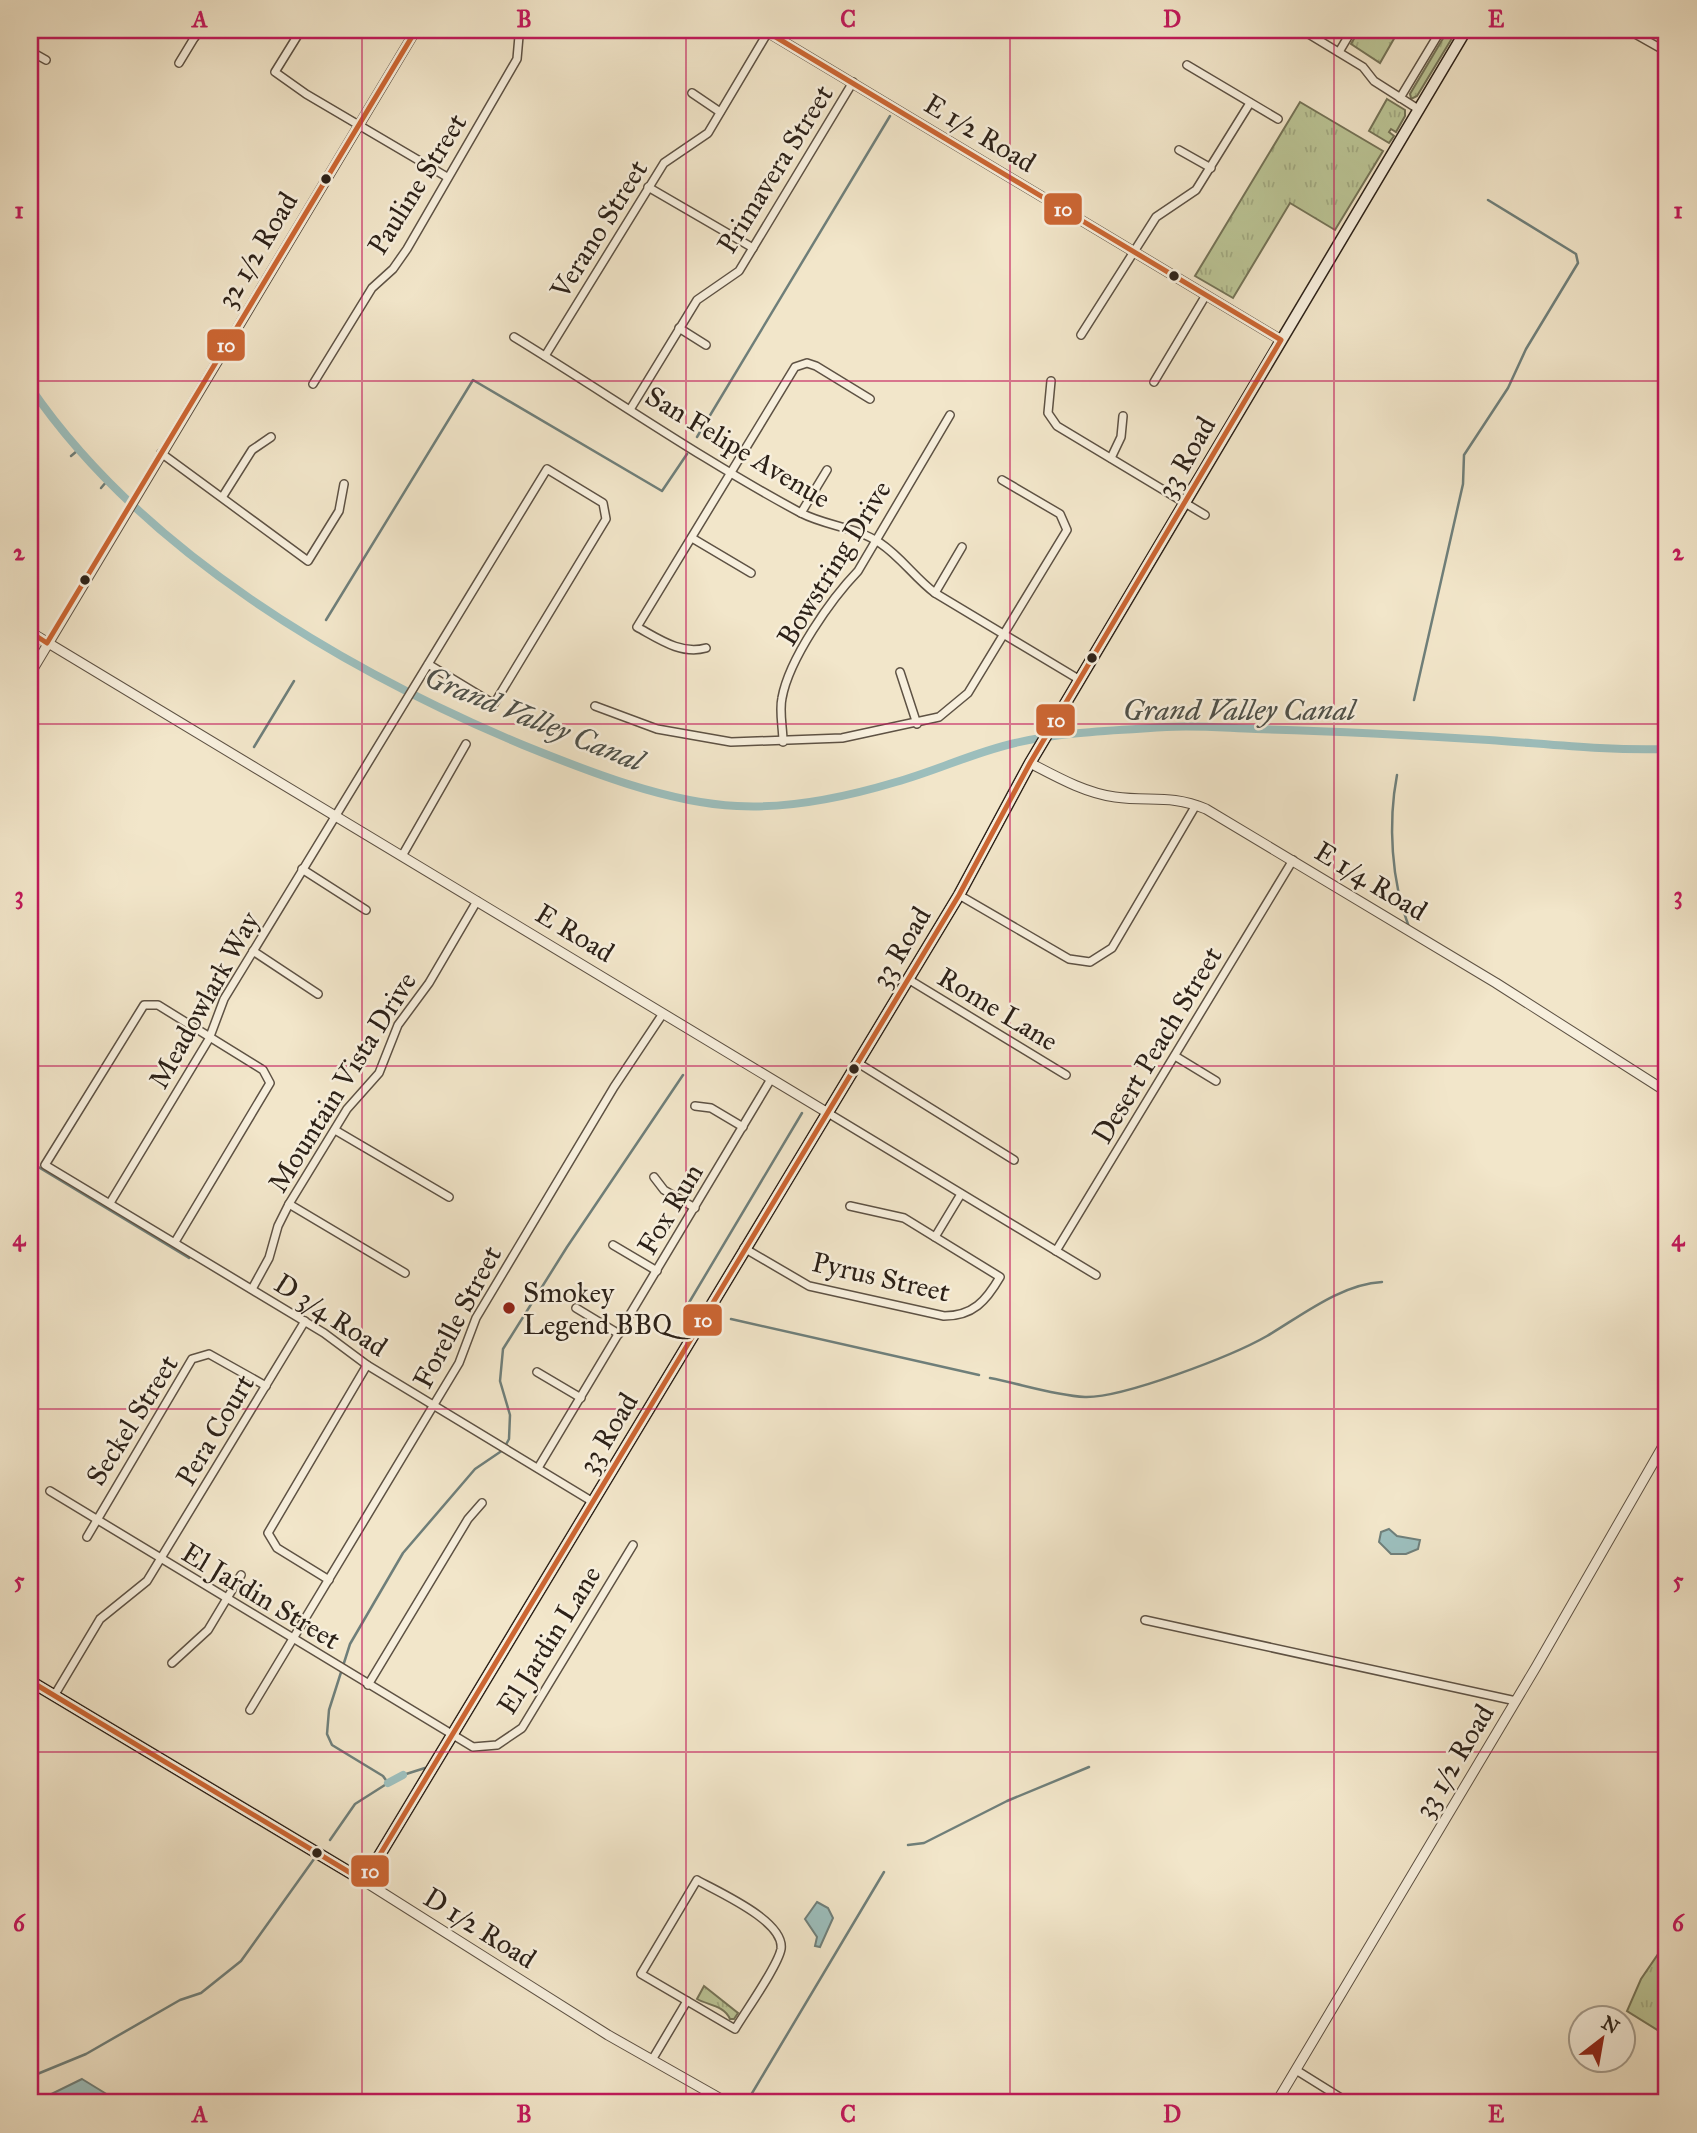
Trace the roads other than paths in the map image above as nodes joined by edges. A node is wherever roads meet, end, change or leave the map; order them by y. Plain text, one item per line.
1 (183, 30) edge
2 (300, 30) edge
3 (415, 30) edge
4 (1302, 30) edge
5 (1352, 30) edge
6 (1441, 30) edge
7 (1466, 30) edge
8 (1628, 30) edge
9 (766, 31) edge
10 (197, 33) edge
11 (519, 36) dead end
12 (30, 51) edge
13 (1339, 52) junction
14 (1667, 52) edge
15 (46, 60) dead end
16 (179, 64) dead end
17 (1187, 65) dead end
18 (853, 82) junction
19 (692, 93) dead end
20 (1400, 98) junction
21 (1250, 103) junction
22 (1418, 109) junction
23 (720, 112) junction
24 (1278, 119) dead end
25 (358, 125) junction
26 (1180, 150) dead end
27 (1211, 168) junction
28 (447, 177) junction
29 (648, 187) junction
30 (753, 248) junction
31 (1133, 251) junction
32 (1206, 295) junction
33 (679, 328) junction
34 (1082, 335) dead end
35 (514, 337) dead end
36 (1281, 340) junction
37 (706, 345) dead end
38 (545, 356) junction
39 (1051, 381) dead end
40 (1154, 382) dead end
41 (313, 384) dead end
42 (870, 399) dead end
43 (631, 408) junction
44 (950, 415) dead end
45 (1122, 416) dead end
46 (271, 437) dead end
47 (161, 453) junction
48 (1111, 458) junction
49 (827, 470) dead end
50 (732, 472) junction
51 (1002, 480) dead end
52 (344, 484) dead end
53 (223, 496) junction
54 (1186, 503) junction
55 (801, 513) junction
56 (1205, 515) dead end
57 (692, 538) junction
58 (876, 541) junction
59 (962, 547) dead end
60 (751, 573) dead end
61 (935, 593) junction
62 (30, 632) edge
63 (1003, 635) junction
64 (47, 643) junction
65 (706, 648) dead end
66 (428, 664) junction
67 (900, 672) dead end
68 (30, 674) edge
69 (1080, 680) junction
70 (595, 706) dead end
71 (917, 724) junction
72 (783, 742) junction
73 (467, 744) dead end
74 (1030, 763) junction
75 (1196, 805) junction
76 (335, 816) junction
77 (402, 856) junction
78 (1293, 860) junction
79 (302, 870) junction
80 (959, 895) junction
81 (477, 901) junction
82 (366, 910) dead end
83 (253, 951) junction
84 (908, 979) junction
85 (318, 994) dead end
86 (662, 1015) junction
87 (209, 1039) junction
88 (1175, 1056) junction
89 (858, 1063) junction
90 (1066, 1075) dead end
91 (771, 1079) junction
92 (1216, 1081) dead end
93 (1667, 1092) edge
94 (695, 1106) dead end
95 (828, 1113) junction
96 (743, 1127) junction
97 (335, 1130) junction
98 (1014, 1160) dead end
99 (654, 1177) dead end
100 (961, 1194) junction
101 (449, 1197) dead end
102 (110, 1203) junction
103 (289, 1204) junction
104 (850, 1206) dead end
105 (695, 1208) junction
106 (935, 1237) junction
107 (175, 1242) junction
108 (613, 1244) dead end
109 (744, 1248) junction
110 (1056, 1251) junction
111 (657, 1271) junction
112 (405, 1273) dead end
113 (1096, 1275) dead end
114 (253, 1289) junction
115 (576, 1308) dead end
116 (304, 1321) junction
117 (619, 1334) junction
118 (367, 1365) junction
119 (537, 1372) dead end
120 (265, 1386) junction
121 (581, 1398) junction
122 (434, 1404) junction
123 (1667, 1439) edge
124 (538, 1468) junction
125 (50, 1492) dead end
126 (593, 1502) junction
127 (482, 1503) dead end
128 (95, 1520) junction
129 (87, 1537) dead end
130 (633, 1545) dead end
131 (160, 1560) junction
132 (241, 1575) dead end
133 (329, 1580) junction
134 (226, 1600) junction
135 (1144, 1620) dead end
136 (292, 1640) junction
137 (172, 1663) dead end
138 (30, 1681) edge
139 (368, 1685) junction
140 (54, 1696) junction
141 (1516, 1701) junction
142 (250, 1710) dead end
143 (452, 1735) junction
144 (364, 1881) junction
145 (688, 2001) junction
146 (652, 2060) junction
147 (1296, 2070) junction
148 (728, 2103) edge
149 (1276, 2103) edge
150 (1349, 2103) edge

1 - 10 street
2 - 25 street
3 - 25 street, 32 1/2 Road
4 - 13 street
5 - 13 street
6 - 20 street
7 - 22 main road, 33 Road
8 - 14 street
9 - 18 street, E 1/2 Road
9 - 23 street, Verano Street
10 - 16 street
11 - 28 street, Pauline Street
12 - 15 street
13 - 20 street
17 - 21 street
18 - 30 street, Primavera Street
18 - 31 street, E 1/2 Road
19 - 23 street
20 - 22 street
21 - 24 street
21 - 27 street
22 - 36 main road, 33 Road
23 - 29 street, Verano Street
25 - 28 street
25 - 47 street, 32 1/2 Road
26 - 27 street
27 - 31 street
28 - 41 street, Pauline Street
29 - 30 street
29 - 38 street, Verano Street
30 - 33 street, Primavera Street
31 - 32 street, E 1/2 Road
31 - 34 street
32 - 36 street, E 1/2 Road
32 - 40 street
33 - 37 street
33 - 43 street, Primavera Street
35 - 38 street, San Felipe Avenue
36 - 54 main road, 33 Road
38 - 43 street, San Felipe Avenue
39 - 48 street
42 - 50 street
43 - 50 street, San Felipe Avenue
44 - 58 street, Bowstring Drive
45 - 48 street
46 - 53 street
47 - 53 street
47 - 64 street, 32 1/2 Road
48 - 54 street
49 - 55 street
50 - 55 street, San Felipe Avenue
50 - 57 street
51 - 63 street
52 - 53 street
54 - 56 street
54 - 69 main road, 33 Road
55 - 58 street, San Felipe Avenue
57 - 60 street
57 - 65 street
58 - 61 street, San Felipe Avenue
58 - 72 street, Bowstring Drive
59 - 61 street
61 - 63 street, San Felipe Avenue
62 - 64 street, E Road
63 - 69 street, San Felipe Avenue
63 - 71 street
64 - 68 street, 32 1/2 Road
64 - 76 street, E Road
66 - 66 street, Meadowlark Way
66 - 76 street, Meadowlark Way
67 - 71 street
69 - 74 main road, 33 Road
70 - 72 street
71 - 72 street
73 - 77 street
74 - 75 street, E 1/4 Road
74 - 80 main road, 33 Road
75 - 78 street, E 1/4 Road
75 - 80 street
76 - 77 street, E Road
76 - 79 street, Meadowlark Way
77 - 81 street, E Road
78 - 88 street, Desert Peach Street
78 - 93 street, E 1/4 Road
79 - 82 street
79 - 83 street, Meadowlark Way
80 - 84 main road, 33 Road
81 - 86 street, E Road
81 - 97 street, Mountain Vista Drive
83 - 85 street
83 - 87 street, Meadowlark Way
84 - 89 main road, 33 Road
84 - 90 street, Rome Lane
86 - 91 street, E Road
86 - 122 street, Forelle Street
87 - 102 street, Meadowlark Way
87 - 102 street, D 3/4 Road
87 - 107 street
88 - 92 street
88 - 110 street, Desert Peach Street
89 - 95 main road, 33 Road
89 - 98 street
91 - 95 street, E Road
91 - 96 street, Fox Run
94 - 96 street
95 - 100 street, E Road
95 - 109 main road, 33 Road
96 - 105 street, Fox Run
97 - 101 street
97 - 103 street, Mountain Vista Drive
99 - 105 street
100 - 106 street
100 - 110 street, E Road
102 - 107 street, D 3/4 Road
103 - 112 street
103 - 114 street, Mountain Vista Drive
104 - 106 street
105 - 111 street, Fox Run
106 - 109 street, Pyrus Street
107 - 114 street, D 3/4 Road
108 - 111 street
109 - 126 main road, 33 Road
110 - 113 street, E Road
111 - 117 street, Fox Run
114 - 116 street, D 3/4 Road
115 - 117 street
116 - 118 street, D 3/4 Road
116 - 120 street, Pera Court
117 - 121 street, Fox Run
118 - 122 street, D 3/4 Road
118 - 133 street
119 - 121 street
120 - 128 street, Seckel Street
120 - 131 street, Pera Court
121 - 124 street, Fox Run
122 - 124 street, D 3/4 Road
122 - 133 street, Forelle Street
123 - 141 street, 33 1/2 Road
124 - 126 street, D 3/4 Road
125 - 128 street, El Jardin Street
126 - 143 main road, 33 Road
127 - 139 street
128 - 129 street, Seckel Street
128 - 131 street, El Jardin Street
130 - 143 street, El Jardin Lane
131 - 134 street, El Jardin Street
131 - 140 street, Pera Court
132 - 134 street
133 - 136 street, Forelle Street
134 - 136 street, El Jardin Street
134 - 137 street
135 - 141 street
136 - 139 street, El Jardin Street
136 - 142 street, Forelle Street
138 - 140 main road, D 1/2 Road
139 - 143 street, El Jardin Street
140 - 144 main road, D 1/2 Road
141 - 147 street, 33 1/2 Road
143 - 144 main road, 33 Road
144 - 146 street, D 1/2 Road
145 - 145 street
145 - 146 street
146 - 148 street, D 1/2 Road
147 - 149 street, 33 1/2 Road
147 - 150 street

